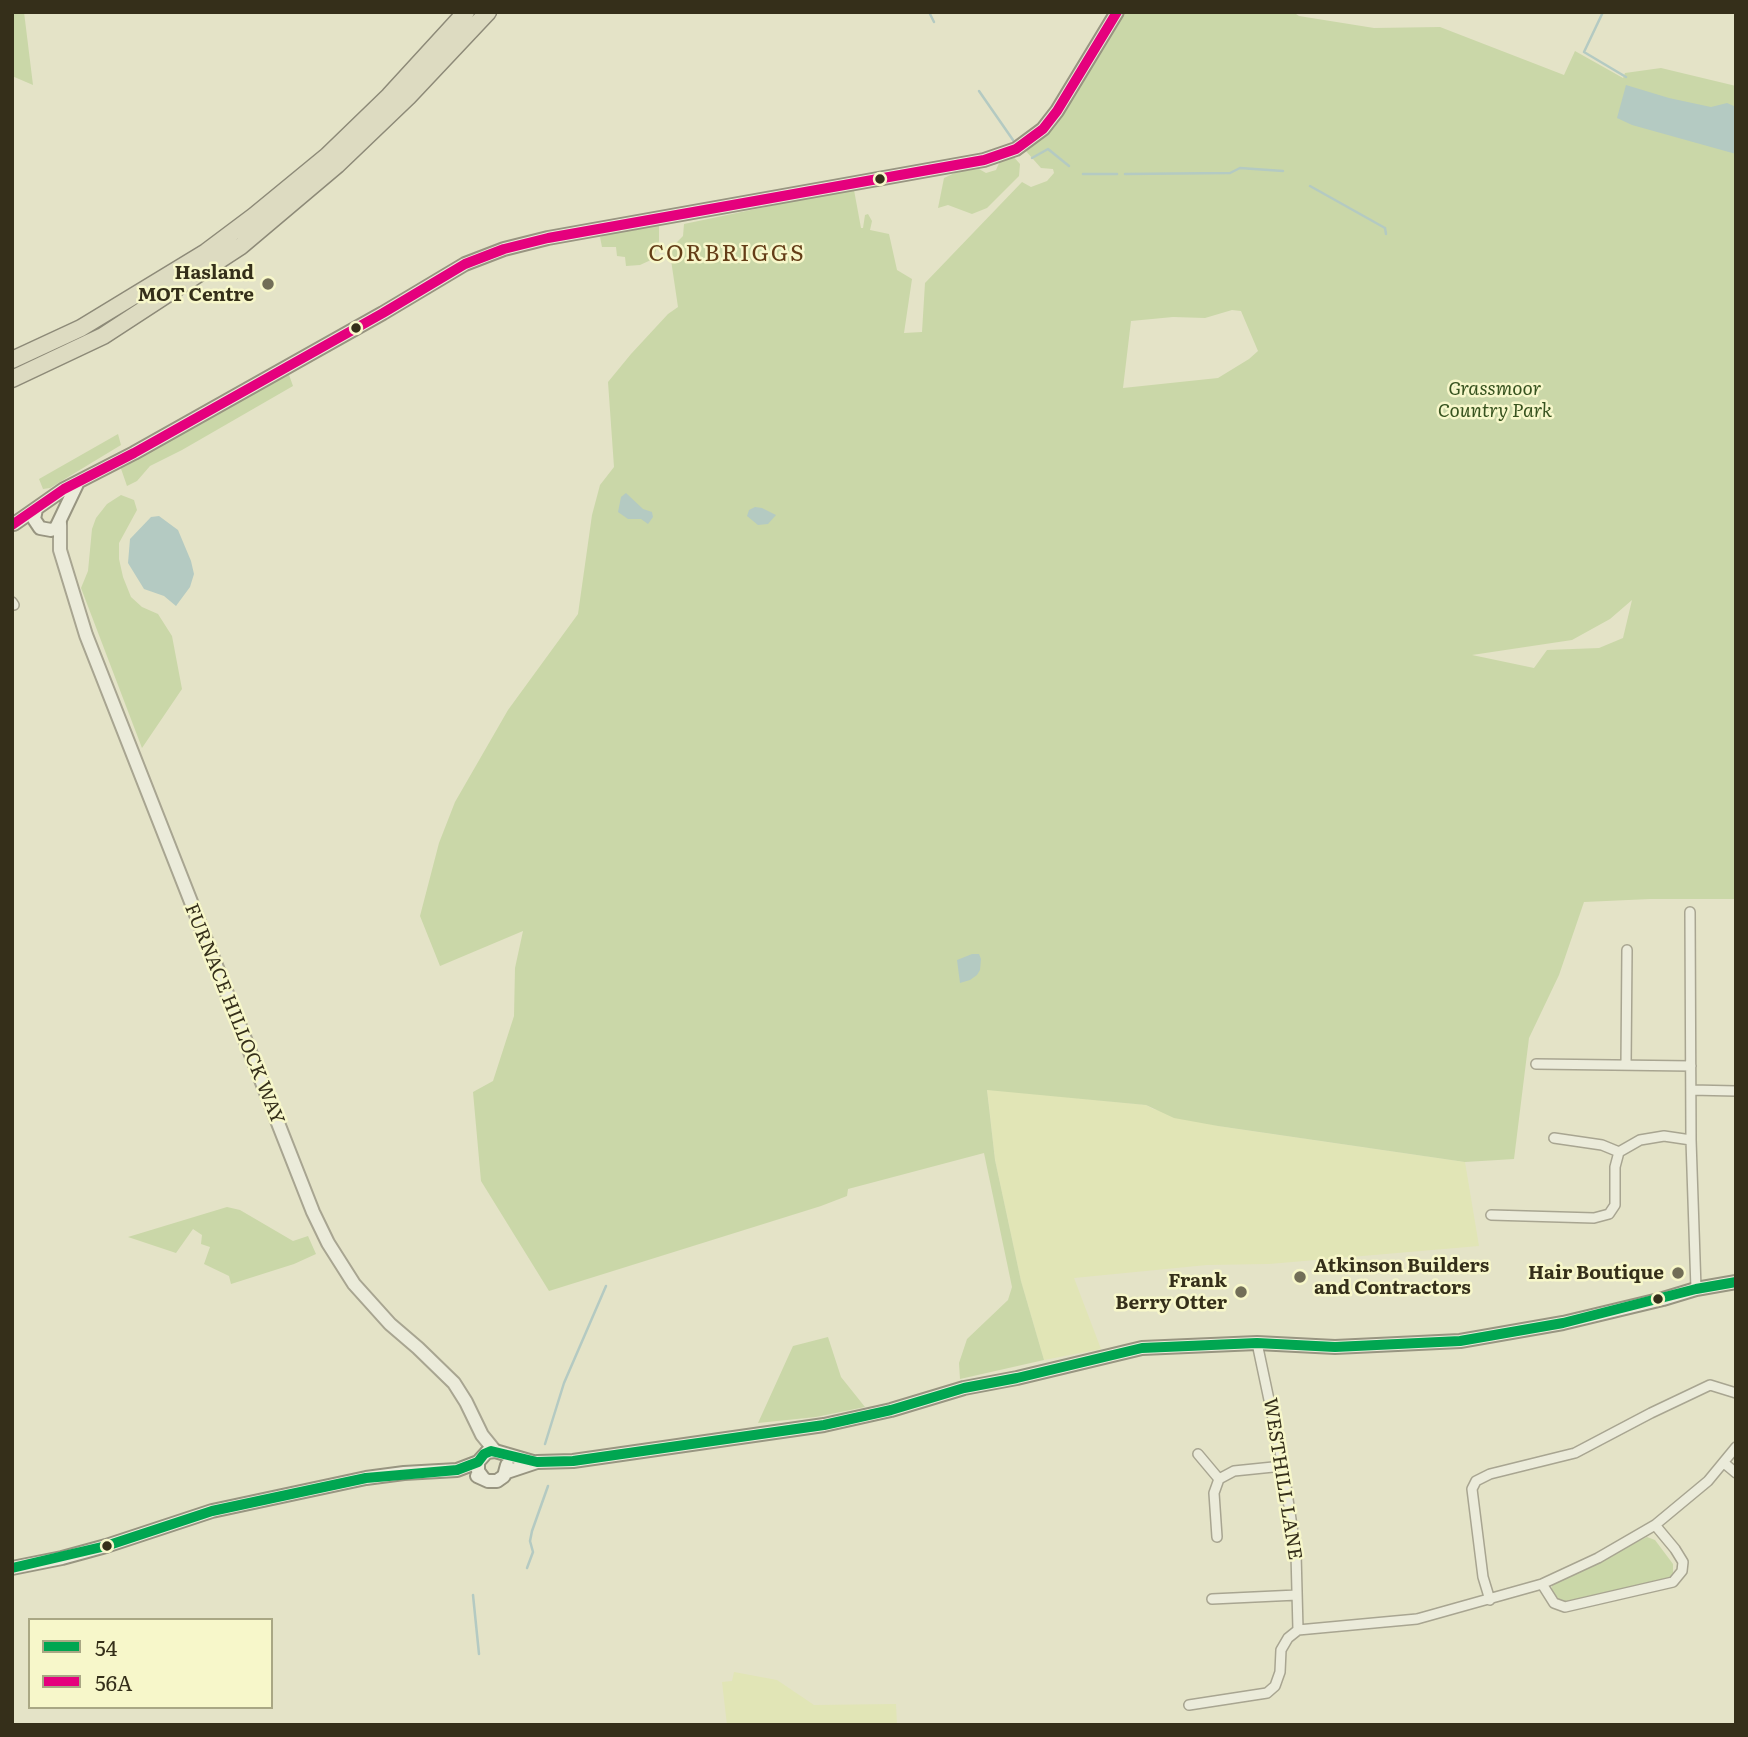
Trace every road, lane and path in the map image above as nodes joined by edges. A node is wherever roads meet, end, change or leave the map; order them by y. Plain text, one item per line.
1 (466, 12) edge
2 (488, 12) edge
3 (1117, 12) edge
4 (12, 360) edge
5 (12, 379) edge
6 (77, 484) junction
7 (41, 505) junction
8 (61, 519) junction
9 (13, 525) edge
10 (43, 529) junction
11 (60, 550) junction
12 (1690, 912) dead end
13 (1627, 950) dead end
14 (1536, 1064) dead end
15 (1626, 1065) junction
16 (1691, 1066) junction
17 (1691, 1090) junction
18 (1736, 1091) edge
19 (1553, 1138) dead end
20 (1691, 1140) junction
21 (1619, 1152) junction
22 (1491, 1215) dead end
23 (1736, 1282) edge
24 (1696, 1289) junction
25 (1258, 1343) junction
26 (1736, 1393) edge
27 (482, 1435) junction
28 (1736, 1447) edge
29 (499, 1453) junction
30 (1198, 1454) dead end
31 (479, 1460) junction
32 (537, 1462) junction
33 (1724, 1463) junction
34 (1283, 1466) junction
35 (457, 1470) junction
36 (507, 1472) junction
37 (1736, 1473) edge
38 (484, 1479) junction
39 (1219, 1479) junction
40 (1655, 1525) junction
41 (1217, 1537) dead end
42 (12, 1568) edge
43 (1542, 1584) junction
44 (1297, 1595) junction
45 (1212, 1599) dead end
46 (1490, 1600) junction
47 (1298, 1630) junction
48 (1189, 1705) dead end

1 - 4 highway
2 - 5 highway
3 - 6 main road
6 - 7 main road
6 - 8 main road
7 - 8 main road
7 - 9 main road
7 - 10 main road
8 - 10 main road
8 - 11 main road, FURNACE HILLOCK WAY
9 - 10 main road
10 - 11 main road, FURNACE HILLOCK WAY
11 - 27 main road, FURNACE HILLOCK WAY
12 - 16 street
13 - 15 street
14 - 15 street
15 - 16 street
16 - 17 street
17 - 18 street
17 - 20 street
19 - 21 street
20 - 21 street
20 - 24 street
21 - 22 street
23 - 24 main road
24 - 25 main road
25 - 32 main road
25 - 34 street, WESTHILL LANE
26 - 46 street
27 - 29 main road, FURNACE HILLOCK WAY
27 - 31 main road, FURNACE HILLOCK WAY
28 - 33 street
29 - 31 main road
29 - 32 main road
29 - 36 main road
30 - 39 street
31 - 35 main road
31 - 38 main road
32 - 36 main road
33 - 37 street
33 - 40 street
34 - 39 street
34 - 44 street, WESTHILL LANE
35 - 38 main road
35 - 42 main road
36 - 38 main road
39 - 41 street
40 - 43 street
40 - 43 street
43 - 46 street
44 - 45 street
44 - 47 street, WESTHILL LANE
46 - 47 street
47 - 48 street

